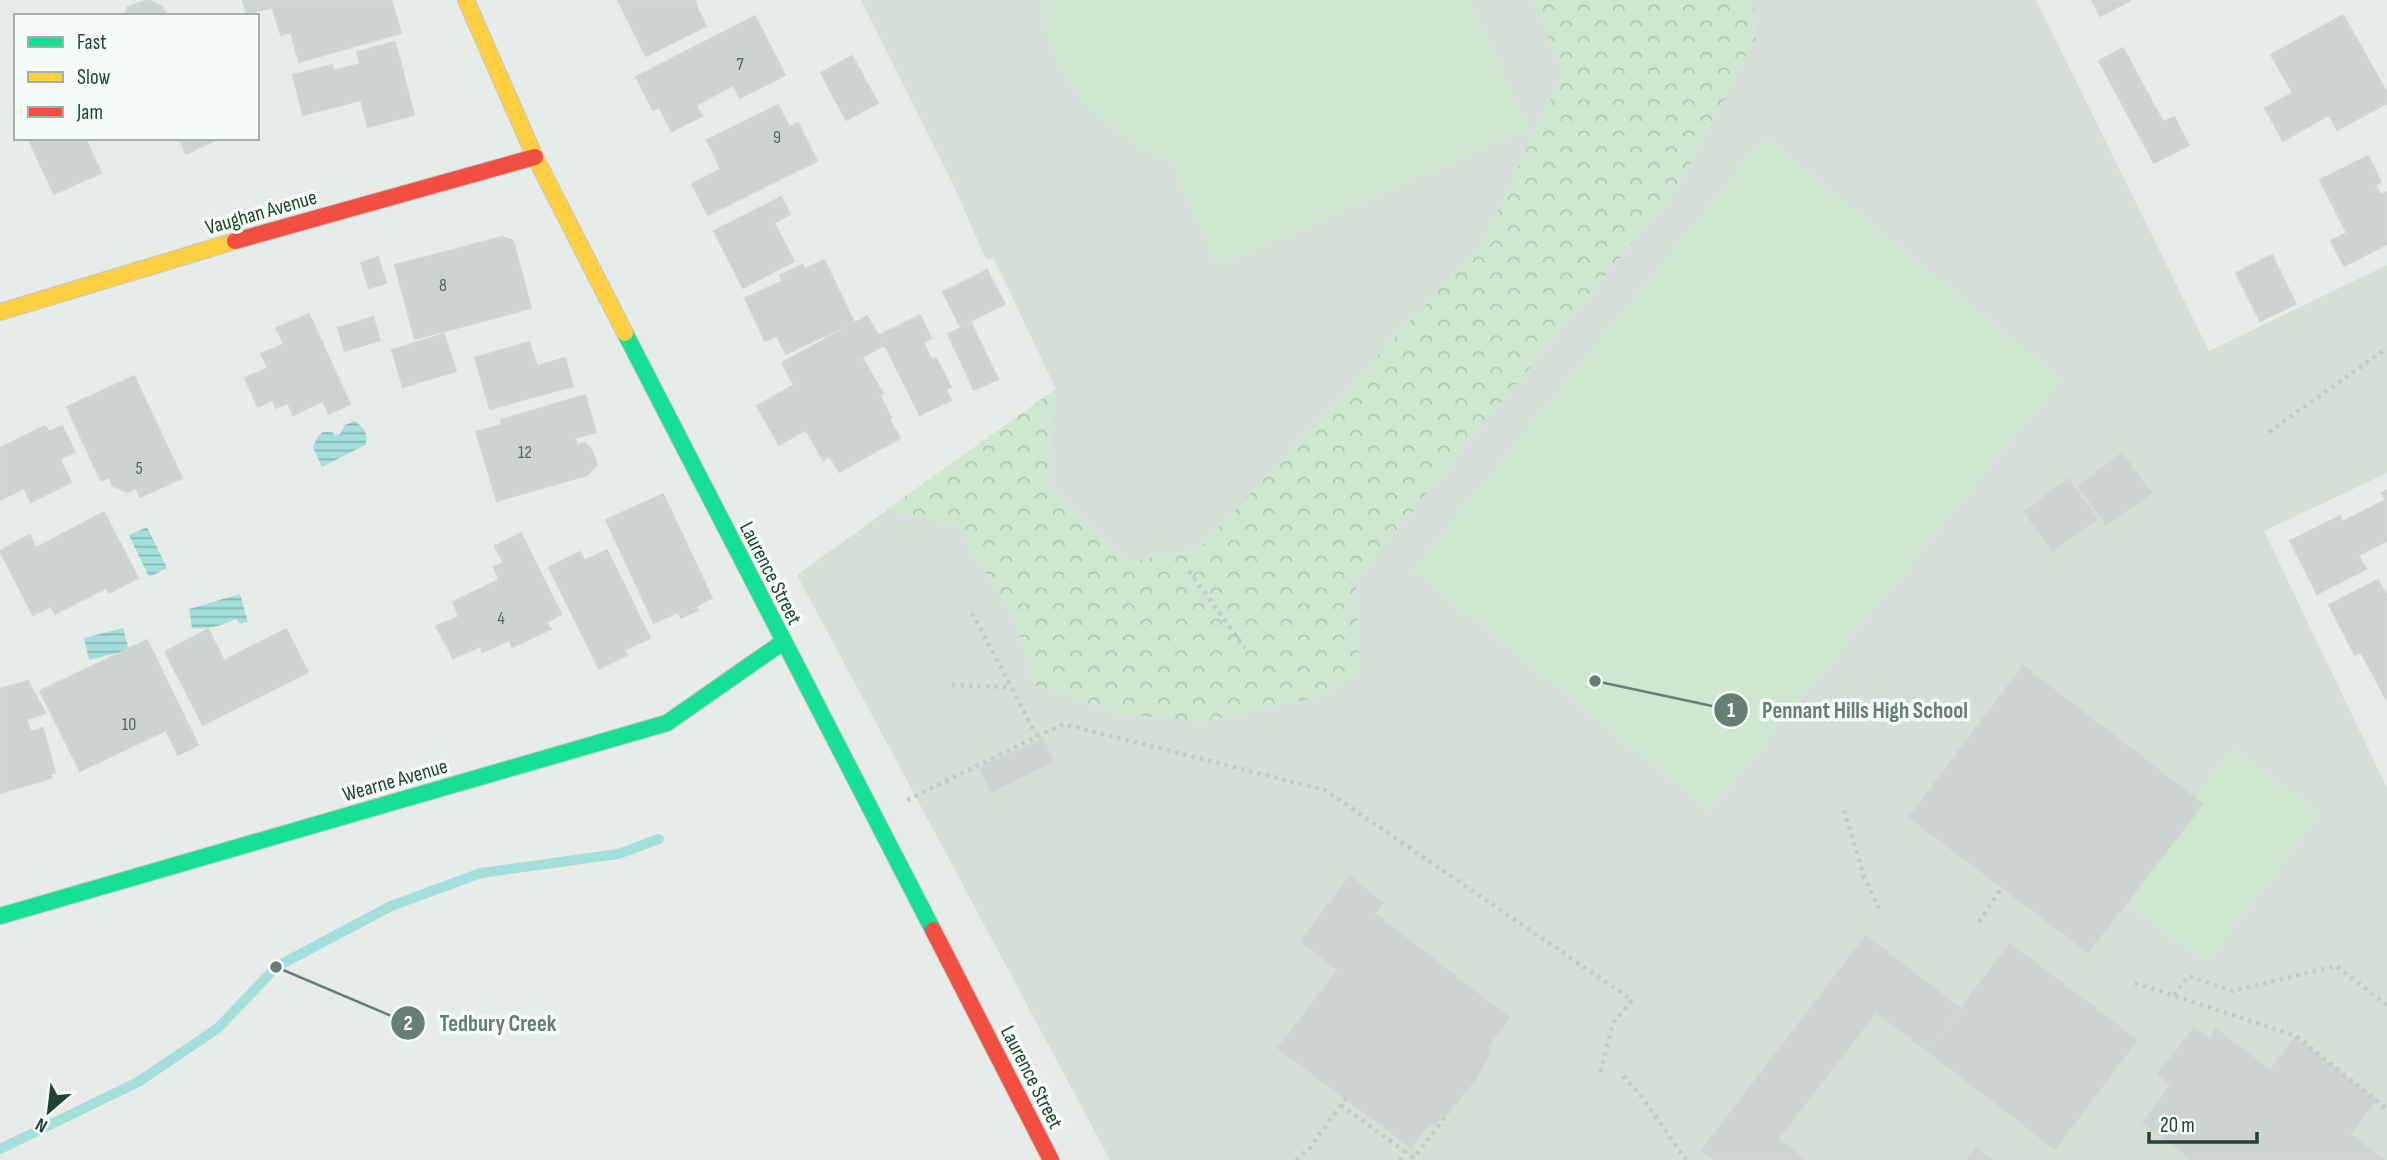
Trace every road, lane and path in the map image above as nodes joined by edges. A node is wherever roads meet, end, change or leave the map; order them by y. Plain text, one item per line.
1 (466, 0) edge
2 (535, 157) junction
3 (0, 312) edge
4 (2387, 348) edge
5 (2269, 432) dead end
6 (1189, 571) dead end
7 (972, 613) dead end
8 (783, 642) junction
9 (1245, 648) dead end
10 (951, 685) dead end
11 (1012, 687) junction
12 (1038, 738) junction
13 (1844, 810) dead end
14 (874, 816) junction
15 (2002, 887) dead end
16 (1879, 908) dead end
17 (0, 916) edge
18 (1979, 922) dead end
19 (2135, 983) dead end
20 (2174, 995) junction
21 (2387, 1005) edge
22 (1600, 1074) dead end
23 (1623, 1076) dead end
24 (1346, 1098) dead end
25 (1341, 1105) junction
26 (2387, 1109) edge
27 (1448, 1112) dead end
28 (1404, 1151) junction
29 (1051, 1160) edge
30 (1296, 1160) edge
31 (1400, 1160) edge
32 (1686, 1160) edge

1 - 2 street, Laurence Street
2 - 3 street, Vaughan Avenue
2 - 8 street, Laurence Street
4 - 5 path
6 - 9 path
7 - 11 path
8 - 14 street, Laurence Street
8 - 17 street, Wearne Avenue
10 - 11 path
11 - 12 path
12 - 14 path
12 - 22 path
13 - 16 path
14 - 29 street, Laurence Street
15 - 18 path
19 - 20 path
20 - 21 path
20 - 26 path
23 - 32 path
24 - 25 path
25 - 28 path
25 - 30 path
27 - 28 path
28 - 31 path

